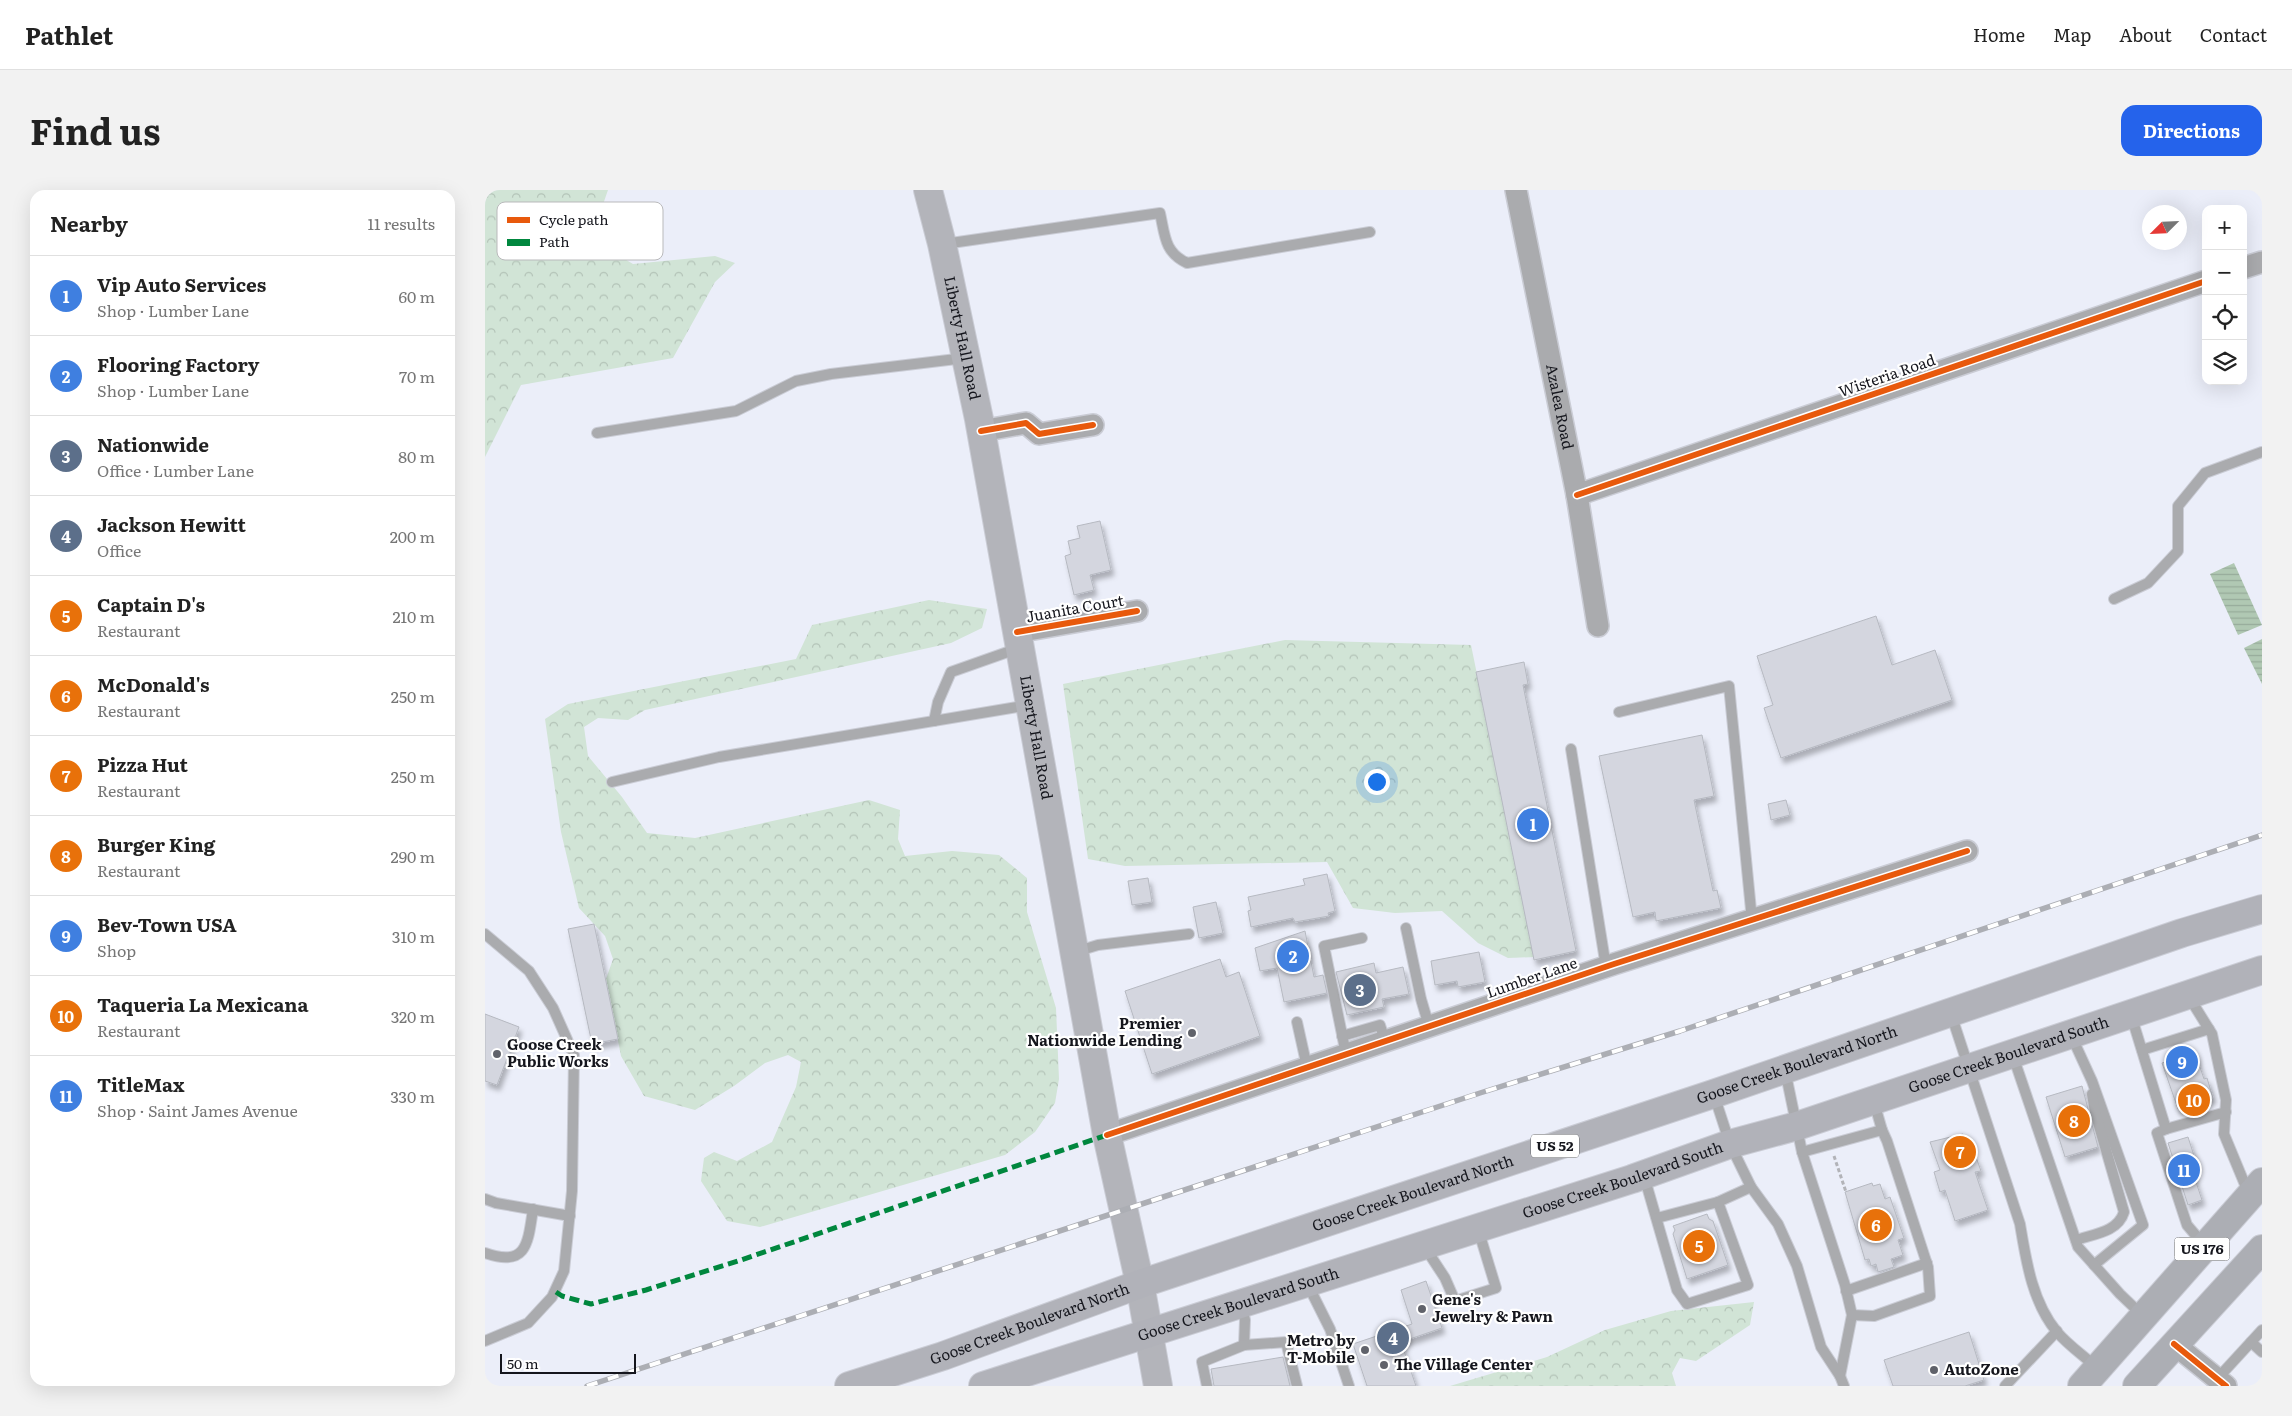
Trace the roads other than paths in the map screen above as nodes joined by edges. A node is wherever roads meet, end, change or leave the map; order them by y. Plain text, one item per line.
1 (927, 190) edge
2 (1516, 190) edge
3 (1370, 232) dead end
4 (942, 244) junction
5 (2262, 262) edge
6 (2247, 267) edge
7 (2202, 282) edge
8 (966, 358) junction
9 (1093, 425) dead end
10 (981, 431) junction
11 (597, 433) dead end
12 (2262, 452) edge
13 (1577, 495) junction
14 (2114, 599) dead end
15 (1137, 610) dead end
16 (1597, 626) dead end
17 (1019, 640) junction
18 (1030, 705) junction
19 (1619, 712) dead end
20 (934, 721) junction
21 (1571, 749) dead end
22 (612, 782) dead end
23 (1967, 851) dead end
24 (2262, 908) edge
25 (1752, 920) junction
26 (1406, 928) dead end
27 (485, 934) edge
28 (1189, 934) dead end
29 (1361, 938) dead end
30 (1074, 952) junction
31 (1606, 967) junction
32 (2262, 970) edge
33 (2188, 995) junction
34 (1950, 1012) junction
35 (2130, 1013) junction
36 (1297, 1022) dead end
37 (1429, 1026) junction
38 (2209, 1029) junction
39 (2070, 1033) junction
40 (1344, 1046) junction
41 (2142, 1050) junction
42 (2011, 1052) junction
43 (1969, 1066) junction
44 (1307, 1067) junction
45 (1785, 1069) junction
46 (2089, 1073) junction
47 (1713, 1094) junction
48 (1873, 1100) junction
49 (2226, 1112) junction
50 (1797, 1126) junction
51 (2166, 1128) junction
52 (1882, 1130) junction
53 (1107, 1135) junction
54 (1731, 1144) junction
55 (1802, 1152) junction
56 (1644, 1175) junction
57 (1751, 1187) junction
58 (2256, 1188) edge
59 (485, 1199) edge
60 (1718, 1202) junction
61 (533, 1209) junction
62 (569, 1216) junction
63 (1657, 1218) junction
64 (1477, 1228) junction
65 (2076, 1240) junction
66 (1423, 1245) junction
67 (2205, 1246) junction
68 (2262, 1249) edge
69 (485, 1253) edge
70 (1927, 1263) junction
71 (2094, 1265) junction
72 (1306, 1282) junction
73 (1140, 1284) junction
74 (1846, 1291) junction
75 (1241, 1304) junction
76 (1852, 1315) junction
77 (2143, 1316) junction
78 (2262, 1330) edge
79 (2057, 1331) junction
80 (1149, 1333) junction
81 (485, 1340) edge
82 (2251, 1342) junction
83 (2174, 1344) junction
84 (1245, 1345) junction
85 (2262, 1352) edge
86 (2090, 1377) edge
87 (1842, 1381) edge
88 (2221, 1383) edge
89 (849, 1386) edge
90 (983, 1386) edge
91 (1158, 1386) edge
92 (1207, 1386) edge
93 (1297, 1386) edge
94 (1349, 1386) edge
95 (2005, 1386) edge
96 (2137, 1386) edge

1 - 4 main road, Liberty Hall Road
2 - 13 street, Azalea Road
3 - 4 lane
4 - 8 main road, Liberty Hall Road
5 - 6 street
7 - 13 street, Wisteria Road
8 - 10 main road, Liberty Hall Road
8 - 11 lane
9 - 10 street
10 - 17 main road, Liberty Hall Road
12 - 14 lane
13 - 16 street, Azalea Road
15 - 17 street, Juanita Court
17 - 18 main road, Liberty Hall Road
17 - 20 lane
18 - 20 lane
18 - 30 main road, Liberty Hall Road
19 - 25 lane
20 - 22 lane
21 - 31 lane
23 - 25 street, Lumber Lane
24 - 34 highway, Goose Creek Boulevard North / US 52
25 - 31 street, Lumber Lane
26 - 37 lane
27 - 62 lane
28 - 30 lane
29 - 40 lane
30 - 53 main road, Liberty Hall Road
31 - 37 street, Lumber Lane
32 - 33 highway, Goose Creek Boulevard South
33 - 35 highway, Goose Creek Boulevard South
33 - 38 lane
34 - 43 lane
34 - 45 highway, Goose Creek Boulevard North / US 52
35 - 39 highway, Goose Creek Boulevard South
35 - 41 lane
36 - 44 lane
37 - 40 street, Lumber Lane
38 - 41 lane
38 - 49 lane
39 - 42 highway, Goose Creek Boulevard South
39 - 46 lane
40 - 44 street, Lumber Lane
41 - 51 lane
42 - 43 highway, Goose Creek Boulevard South
42 - 65 lane
43 - 48 highway, Goose Creek Boulevard South
43 - 79 lane
44 - 53 street, Lumber Lane
45 - 47 highway, Goose Creek Boulevard North / US 52
45 - 50 lane
46 - 65 lane
46 - 71 lane
47 - 54 lane
47 - 73 highway, Goose Creek Boulevard North / US 52
48 - 50 highway, Goose Creek Boulevard South
48 - 52 lane
49 - 51 lane
49 - 58 lane
50 - 54 highway, Goose Creek Boulevard South
50 - 55 lane
51 - 67 lane
52 - 55 lane
52 - 70 lane
53 - 73 main road, Liberty Hall Road
54 - 56 highway, Goose Creek Boulevard South
54 - 57 lane
55 - 74 lane
56 - 63 lane
56 - 64 highway, Goose Creek Boulevard South
57 - 60 lane
57 - 87 lane
58 - 67 main road, US 176
59 - 61 lane
60 - 63 lane
60 - 63 lane
61 - 62 lane
61 - 69 lane
62 - 81 lane
64 - 66 highway, Goose Creek Boulevard South
64 - 66 lane
65 - 71 lane
66 - 72 highway, Goose Creek Boulevard South
67 - 77 main road, US 176
68 - 83 main road, US 176
70 - 74 lane
70 - 76 lane
71 - 77 lane
72 - 75 highway, Goose Creek Boulevard South
72 - 94 lane
73 - 80 main road, Liberty Hall Road
73 - 89 highway, Goose Creek Boulevard North / US 52
74 - 76 lane
75 - 80 highway, Goose Creek Boulevard South
75 - 84 lane
76 - 87 lane
77 - 86 main road, US 176
78 - 82 lane
79 - 86 lane
79 - 95 lane
80 - 90 highway, Goose Creek Boulevard South
80 - 91 main road, Liberty Hall Road
82 - 85 lane
82 - 88 lane
83 - 88 street
83 - 96 main road, US 176
84 - 92 lane
84 - 93 lane

